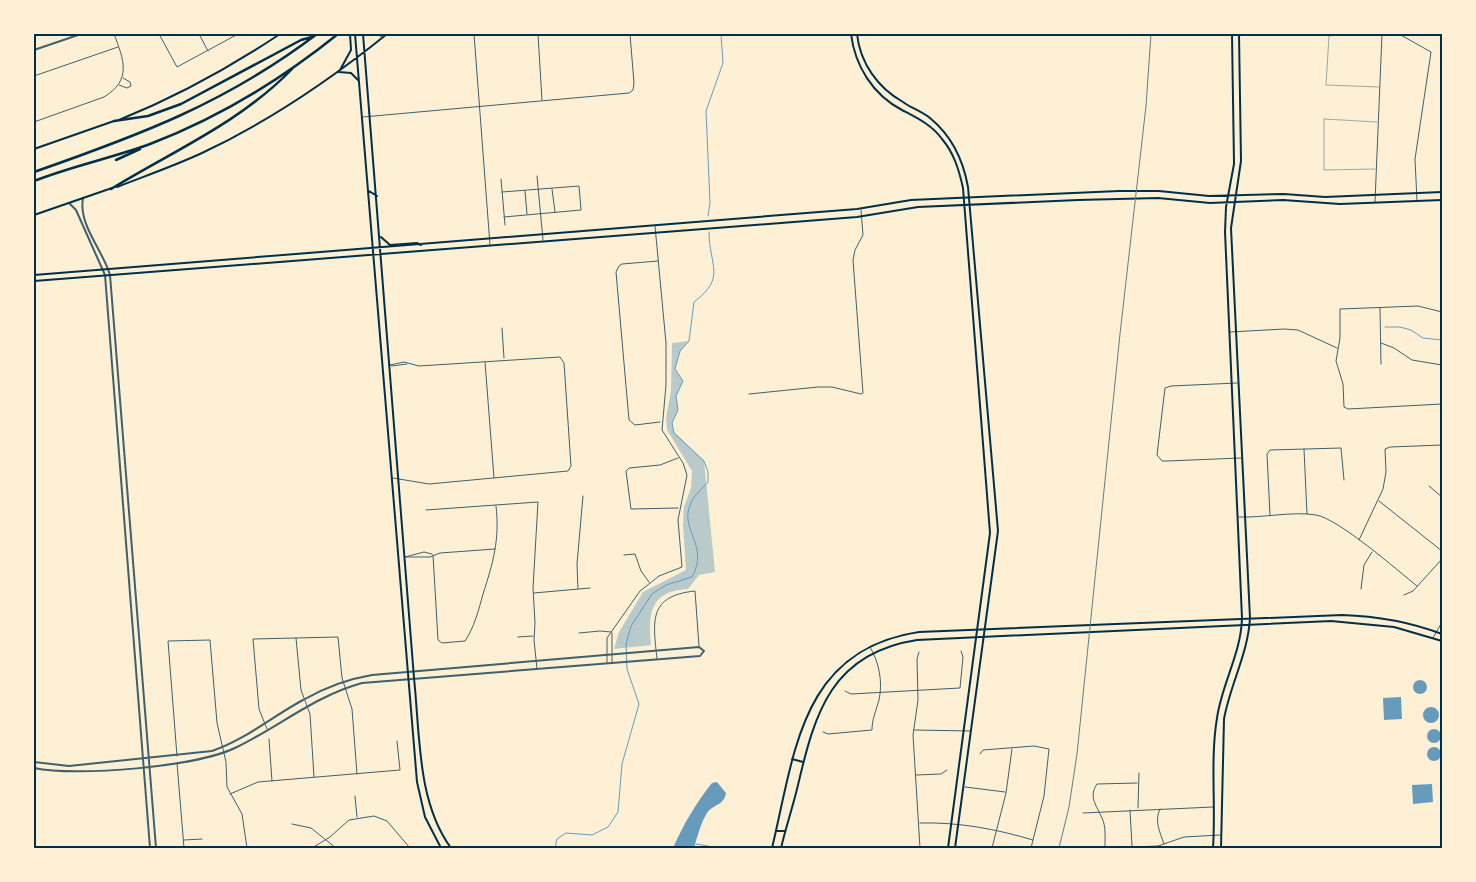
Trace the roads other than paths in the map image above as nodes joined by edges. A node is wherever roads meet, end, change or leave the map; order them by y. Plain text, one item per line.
1 (65, 34) edge
2 (81, 34) edge
3 (114, 34) edge
4 (158, 34) edge
5 (199, 34) edge
6 (238, 34) edge
7 (280, 34) edge
8 (317, 34) edge
9 (338, 34) edge
10 (350, 34) edge
11 (355, 34) edge
12 (363, 34) edge
13 (372, 34) edge
14 (387, 34) edge
15 (474, 34) edge
16 (538, 34) edge
17 (630, 34) edge
18 (851, 34) edge
19 (857, 34) edge
20 (1232, 34) edge
21 (1239, 34) edge
22 (1353, 34) edge
23 (1382, 34) edge
24 (1399, 34) edge
25 (1332, 35) edge
26 (384, 36) junction
27 (313, 37) junction
28 (67, 38) junction
29 (119, 46) junction
30 (34, 50) edge
31 (365, 51) junction
32 (208, 52) junction
33 (357, 58) junction
34 (297, 65) junction
35 (339, 72) junction
36 (34, 76) edge
37 (122, 77) junction
38 (874, 77) junction
39 (1233, 79) junction
40 (1240, 79) junction
41 (869, 81) junction
42 (359, 83) junction
43 (118, 84) junction
44 (1379, 87) junction
45 (542, 102) junction
46 (479, 107) junction
47 (370, 116) junction
48 (363, 117) junction
49 (114, 121) junction
50 (34, 122) edge
51 (1377, 122) junction
52 (1234, 130) junction
53 (1240, 130) junction
54 (946, 134) junction
55 (942, 138) junction
56 (149, 144) junction
57 (34, 149) edge
58 (116, 160) dead end
59 (368, 169) junction
60 (1375, 170) junction
61 (34, 172) edge
62 (375, 176) junction
63 (537, 176) dead end
64 (500, 179) dead end
65 (34, 181) edge
66 (552, 188) junction
67 (111, 189) junction
68 (539, 189) junction
69 (524, 190) junction
70 (370, 191) junction
71 (1165, 191) junction
72 (502, 192) junction
73 (1442, 192) edge
74 (1417, 193) junction
75 (1284, 194) junction
76 (1026, 195) junction
77 (377, 196) junction
78 (1229, 196) junction
79 (1236, 196) junction
80 (1375, 196) junction
81 (82, 198) junction
82 (963, 198) junction
83 (969, 198) junction
84 (1164, 198) junction
85 (1283, 200) junction
86 (1442, 200) edge
87 (1417, 201) junction
88 (1027, 202) junction
89 (1375, 202) junction
90 (69, 203) junction
91 (1227, 203) junction
92 (1234, 203) junction
93 (964, 204) junction
94 (970, 204) junction
95 (861, 209) junction
96 (555, 212) junction
97 (541, 213) junction
98 (812, 213) junction
99 (527, 214) junction
100 (34, 215) edge
101 (862, 216) junction
102 (504, 217) junction
103 (736, 219) junction
104 (812, 220) junction
105 (505, 226) dead end
106 (655, 226) junction
107 (736, 226) junction
108 (90, 230) junction
109 (591, 232) junction
110 (87, 233) junction
111 (380, 233) junction
112 (656, 233) junction
113 (543, 235) junction
114 (592, 238) junction
115 (489, 240) junction
116 (544, 242) junction
117 (436, 244) junction
118 (420, 245) junction
119 (490, 246) junction
120 (374, 248) junction
121 (381, 248) junction
122 (437, 251) junction
123 (327, 252) junction
124 (375, 254) junction
125 (382, 255) junction
126 (248, 258) junction
127 (327, 259) junction
128 (659, 260) junction
129 (246, 264) junction
130 (103, 269) junction
131 (108, 269) junction
132 (976, 273) junction
133 (34, 274) edge
134 (969, 274) junction
135 (105, 275) junction
136 (110, 275) junction
137 (1227, 276) junction
138 (1233, 276) junction
139 (34, 280) edge
140 (1380, 307) junction
141 (1442, 312) edge
142 (980, 317) junction
143 (972, 318) junction
144 (502, 328) dead end
145 (1236, 331) junction
146 (1230, 332) junction
147 (1381, 344) junction
148 (1337, 348) junction
149 (504, 359) junction
150 (485, 361) junction
151 (1381, 364) dead end
152 (384, 365) junction
153 (390, 365) junction
154 (1442, 365) edge
155 (1232, 384) junction
156 (1238, 384) junction
157 (749, 394) dead end
158 (1442, 404) edge
159 (988, 414) junction
160 (980, 415) junction
161 (661, 422) junction
162 (1442, 445) edge
163 (1304, 449) junction
164 (679, 457) junction
165 (1235, 458) junction
166 (1242, 458) junction
167 (985, 468) junction
168 (992, 468) junction
169 (399, 477) junction
170 (392, 478) junction
171 (494, 478) junction
172 (1344, 480) dead end
173 (1429, 486) dead end
174 (583, 496) dead end
175 (1442, 497) edge
176 (1378, 501) junction
177 (496, 505) junction
178 (679, 508) junction
179 (426, 510) dead end
180 (1307, 515) junction
181 (1270, 516) junction
182 (1238, 517) junction
183 (1245, 517) junction
184 (997, 519) junction
185 (990, 520) junction
186 (125, 528) junction
187 (130, 528) junction
188 (1359, 541) junction
189 (496, 549) junction
190 (1442, 551) edge
191 (1373, 552) junction
192 (432, 555) junction
193 (624, 555) dead end
194 (399, 557) junction
195 (405, 557) junction
196 (1442, 559) edge
197 (1240, 562) junction
198 (1247, 562) junction
199 (986, 570) junction
200 (993, 571) junction
201 (649, 582) junction
202 (1417, 586) junction
203 (590, 588) dead end
204 (578, 589) junction
205 (1361, 589) dead end
206 (534, 594) junction
207 (1404, 595) dead end
208 (136, 600) junction
209 (131, 601) junction
210 (1298, 616) junction
211 (1332, 616) junction
212 (1242, 618) junction
213 (1250, 618) junction
214 (1184, 621) junction
215 (1144, 622) junction
216 (1331, 622) junction
217 (1442, 622) edge
218 (1298, 623) junction
219 (1242, 625) junction
220 (1249, 625) junction
221 (1040, 627) junction
222 (1185, 629) junction
223 (978, 630) junction
224 (985, 630) junction
225 (1144, 630) junction
226 (1437, 632) junction
227 (579, 633) dead end
228 (612, 633) junction
229 (910, 634) junction
230 (1442, 634) edge
231 (534, 636) junction
232 (1040, 636) junction
233 (518, 637) dead end
234 (296, 638) junction
235 (977, 638) junction
236 (983, 638) junction
237 (1433, 638) junction
238 (607, 641) junction
239 (911, 641) junction
240 (1442, 641) edge
241 (612, 642) junction
242 (699, 647) junction
243 (870, 647) junction
244 (656, 651) junction
245 (961, 651) dead end
246 (919, 652) dead end
247 (612, 654) junction
248 (874, 654) junction
249 (606, 655) junction
250 (657, 659) junction
251 (536, 660) junction
252 (607, 663) junction
253 (612, 663) junction
254 (537, 669) junction
255 (408, 671) junction
256 (414, 671) junction
257 (414, 678) junction
258 (409, 679) junction
259 (343, 682) junction
260 (971, 682) junction
261 (977, 683) junction
262 (1226, 683) junction
263 (143, 684) junction
264 (137, 685) junction
265 (1232, 686) junction
266 (345, 688) junction
267 (918, 691) junction
268 (845, 692) dead end
269 (880, 693) junction
270 (304, 699) junction
271 (307, 705) junction
272 (264, 724) junction
273 (267, 729) junction
274 (914, 730) junction
275 (964, 730) junction
276 (971, 731) junction
277 (823, 732) dead end
278 (1215, 736) junction
279 (1222, 736) junction
280 (269, 739) dead end
281 (398, 741) dead end
282 (222, 748) junction
283 (1012, 748) junction
284 (224, 753) junction
285 (980, 754) dead end
286 (177, 756) junction
287 (143, 759) junction
288 (149, 759) junction
289 (792, 759) junction
290 (34, 762) edge
291 (177, 762) junction
292 (803, 762) junction
293 (149, 765) junction
294 (62, 766) junction
295 (144, 766) junction
296 (34, 768) edge
297 (947, 770) dead end
298 (63, 772) junction
299 (1139, 773) dead end
300 (357, 774) junction
301 (916, 775) junction
302 (314, 778) junction
303 (272, 781) junction
304 (1137, 783) junction
305 (964, 786) junction
306 (1006, 792) junction
307 (230, 794) junction
308 (356, 796) dead end
309 (1214, 807) junction
310 (1138, 809) junction
311 (1160, 809) junction
312 (1130, 810) junction
313 (1098, 812) junction
314 (1083, 813) dead end
315 (357, 817) junction
316 (919, 823) junction
317 (952, 823) junction
318 (292, 824) dead end
319 (958, 824) junction
320 (998, 830) junction
321 (776, 831) junction
322 (785, 831) junction
323 (784, 835) junction
324 (1214, 835) junction
325 (1221, 835) junction
326 (202, 839) dead end
327 (183, 840) junction
328 (326, 840) junction
329 (1033, 840) junction
330 (1164, 844) junction
331 (1132, 847) junction
332 (150, 848) edge
333 (156, 848) edge
334 (184, 848) edge
335 (247, 848) edge
336 (312, 848) edge
337 (336, 848) edge
338 (410, 848) edge
339 (441, 848) edge
340 (451, 848) edge
341 (772, 848) edge
342 (781, 848) edge
343 (920, 848) edge
344 (948, 848) edge
345 (955, 848) edge
346 (992, 848) edge
347 (1031, 848) edge
348 (1102, 848) edge
349 (1106, 848) edge
350 (1213, 848) edge
351 (1221, 848) edge

1 - 28 street
2 - 28 street
3 - 29 street
4 - 32 street
5 - 32 street
6 - 32 street
7 - 49 main road
8 - 27 highway
9 - 34 highway
10 - 35 main road
11 - 33 main road
12 - 31 main road
13 - 26 main road
14 - 26 main road
15 - 46 street
16 - 45 street
17 - 45 street
18 - 41 main road
19 - 38 main road
20 - 39 main road
21 - 40 main road
22 - 25 lane
23 - 44 street
24 - 74 street
25 - 44 lane
26 - 31 main road
27 - 49 highway
27 - 61 highway
28 - 30 street
29 - 36 street
29 - 37 street
31 - 33 main road
31 - 47 main road
33 - 35 main road
33 - 42 main road
34 - 56 highway
34 - 67 highway
35 - 42 main road
35 - 67 main road
37 - 43 street
37 - 43 street
38 - 41 main road
38 - 54 main road
39 - 40 main road
39 - 52 main road
40 - 53 main road
41 - 55 main road
42 - 48 main road
43 - 50 street
44 - 51 street
45 - 46 street
46 - 47 street
46 - 115 street
47 - 48 street
47 - 62 main road
48 - 59 main road
49 - 57 main road
51 - 60 street
51 - 60 lane
52 - 53 main road
52 - 78 main road
53 - 79 main road
54 - 55 main road
54 - 83 main road
55 - 82 main road
56 - 58 highway
56 - 65 highway
59 - 62 main road
59 - 70 main road
60 - 80 street
62 - 77 main road
63 - 68 street
64 - 72 street
66 - 68 street
66 - 96 street
66 - 96 street
67 - 81 main road
68 - 69 street
68 - 97 street
69 - 72 street
69 - 99 street
70 - 77 main road
70 - 120 main road
71 - 76 main road
71 - 78 main road
71 - 84 main road
72 - 102 street
73 - 74 main road
74 - 80 main road
74 - 87 street
75 - 79 main road
75 - 80 main road
75 - 85 main road
76 - 83 main road
76 - 88 main road
77 - 111 main road
78 - 79 main road
78 - 91 main road
79 - 92 main road
80 - 89 street
81 - 90 main road
81 - 108 street
82 - 83 main road
82 - 93 main road
82 - 95 main road
83 - 94 main road
84 - 88 main road
84 - 91 main road
85 - 89 main road
85 - 92 main road
86 - 87 main road
87 - 89 main road
88 - 94 main road
90 - 100 main road
90 - 110 street
91 - 92 main road
91 - 137 main road
92 - 138 main road
93 - 94 main road
93 - 101 main road
93 - 134 main road
94 - 132 main road
95 - 98 main road
95 - 101 street
96 - 97 street
97 - 99 street
97 - 113 street
98 - 103 main road
98 - 104 main road
99 - 102 street
101 - 104 main road
101 - 157 street
102 - 105 street
103 - 106 main road
103 - 107 main road
104 - 107 main road
106 - 109 main road
106 - 112 street
107 - 112 main road
108 - 110 street
108 - 131 street
109 - 113 main road
109 - 114 main road
110 - 130 street
111 - 118 main road
111 - 121 main road
112 - 114 main road
112 - 128 street
113 - 115 main road
113 - 116 street
114 - 116 main road
115 - 117 main road
115 - 119 street
116 - 119 main road
117 - 118 main road
117 - 122 main road
118 - 121 main road
119 - 122 main road
120 - 121 main road
120 - 123 main road
120 - 124 main road
121 - 125 main road
122 - 125 main road
123 - 126 main road
123 - 127 main road
124 - 125 main road
124 - 127 main road
124 - 152 main road
125 - 153 main road
126 - 129 main road
126 - 131 main road
127 - 129 main road
128 - 161 street
128 - 161 street
129 - 136 main road
130 - 131 main road
130 - 133 main road
130 - 135 street
131 - 136 street
132 - 134 main road
132 - 142 main road
134 - 143 main road
135 - 136 main road
135 - 139 main road
135 - 186 street
136 - 187 street
137 - 138 main road
137 - 146 main road
138 - 145 main road
140 - 141 street
140 - 147 street
140 - 148 street
142 - 143 main road
142 - 159 main road
143 - 160 main road
144 - 149 street
145 - 146 street
145 - 148 street
145 - 156 main road
146 - 155 main road
147 - 151 street
147 - 154 street
148 - 158 street
149 - 150 street
149 - 171 street
150 - 153 street
150 - 171 street
152 - 153 main road
152 - 170 main road
153 - 169 main road
155 - 156 street
155 - 165 main road
155 - 165 street
156 - 166 main road
159 - 160 main road
159 - 168 main road
160 - 167 main road
161 - 164 street
162 - 176 street
163 - 172 street
163 - 180 street
163 - 181 street
164 - 178 street
164 - 178 street
165 - 166 street
165 - 182 main road
166 - 183 main road
167 - 168 main road
167 - 185 main road
168 - 184 main road
169 - 170 street
169 - 171 street
169 - 195 main road
170 - 194 main road
173 - 175 street
174 - 204 street
176 - 188 street
176 - 190 street
177 - 179 street
177 - 189 street
177 - 206 street
178 - 201 street
180 - 181 street
180 - 188 street
181 - 183 street
182 - 183 street
182 - 197 main road
183 - 198 main road
184 - 185 main road
184 - 200 main road
185 - 199 main road
186 - 187 street
186 - 209 street
187 - 208 street
188 - 191 street
189 - 192 street
189 - 192 street
191 - 202 street
191 - 205 street
192 - 195 street
192 - 195 street
193 - 201 street
194 - 195 main road
194 - 255 main road
195 - 256 main road
196 - 202 street
197 - 198 main road
197 - 212 main road
198 - 213 main road
199 - 200 main road
199 - 223 main road
200 - 224 main road
201 - 228 street
202 - 207 street
203 - 204 street
204 - 206 street
206 - 231 street
208 - 209 street
208 - 263 street
209 - 264 street
210 - 211 main road
210 - 213 main road
210 - 218 main road
211 - 216 main road
211 - 226 main road
212 - 213 main road
212 - 214 main road
212 - 219 main road
213 - 220 main road
214 - 215 main road
214 - 222 main road
215 - 221 main road
215 - 225 main road
216 - 218 main road
216 - 237 main road
217 - 226 street
218 - 220 main road
219 - 220 main road
219 - 222 main road
219 - 262 main road
220 - 265 main road
221 - 224 main road
221 - 232 main road
222 - 225 main road
223 - 224 main road
223 - 229 main road
223 - 235 main road
224 - 236 main road
225 - 232 main road
226 - 230 main road
226 - 237 street
227 - 228 street
228 - 238 street
228 - 241 street
229 - 239 main road
229 - 243 main road
231 - 233 street
231 - 251 street
232 - 236 main road
234 - 259 street
234 - 270 street
234 - 272 street
235 - 236 main road
235 - 239 main road
235 - 260 main road
236 - 261 main road
237 - 240 main road
238 - 241 street
238 - 249 street
239 - 248 main road
241 - 247 street
242 - 244 street
242 - 244 street
242 - 250 street
243 - 248 street
243 - 289 main road
244 - 247 street
244 - 250 street
245 - 267 street
246 - 267 street
247 - 249 street
247 - 253 street
248 - 269 street
248 - 292 main road
249 - 251 street
249 - 252 street
250 - 253 street
251 - 254 street
251 - 256 street
252 - 253 street
252 - 254 street
254 - 257 street
255 - 256 street
255 - 258 main road
255 - 259 street
256 - 257 main road
257 - 258 street
257 - 340 main road
258 - 266 street
258 - 339 main road
259 - 266 street
259 - 270 street
260 - 261 main road
260 - 275 main road
261 - 276 main road
262 - 265 main road
262 - 278 main road
263 - 264 street
263 - 288 street
264 - 287 street
265 - 279 main road
266 - 271 street
266 - 300 street
267 - 269 street
267 - 274 street
268 - 269 street
269 - 277 street
270 - 271 street
270 - 272 street
271 - 273 street
271 - 302 street
272 - 273 street
272 - 282 street
273 - 284 street
274 - 275 street
274 - 301 street
275 - 276 street
275 - 317 main road
276 - 305 main road
278 - 279 main road
278 - 309 main road
279 - 325 main road
280 - 303 street
281 - 300 street
282 - 284 street
282 - 286 street
282 - 286 street
283 - 285 street
283 - 306 street
283 - 329 street
284 - 291 street
284 - 307 street
286 - 288 street
287 - 288 street
287 - 294 street
287 - 295 street
288 - 293 street
289 - 292 main road
289 - 321 main road
290 - 294 street
291 - 293 street
291 - 327 street
292 - 322 main road
293 - 295 street
293 - 333 street
294 - 298 street
295 - 298 street
295 - 332 street
296 - 298 street
297 - 301 street
299 - 304 street
300 - 302 street
301 - 316 street
302 - 303 street
303 - 307 street
304 - 310 street
304 - 313 street
305 - 306 street
305 - 319 main road
306 - 320 street
307 - 335 street
308 - 315 street
309 - 311 street
309 - 324 main road
310 - 311 street
310 - 312 street
311 - 330 street
312 - 313 street
312 - 331 street
313 - 314 street
313 - 349 street
315 - 328 street
315 - 338 street
316 - 317 street
316 - 343 street
317 - 319 street
317 - 344 main road
318 - 328 street
319 - 320 street
319 - 345 main road
320 - 329 street
320 - 346 street
321 - 322 main road
321 - 323 main road
321 - 341 main road
322 - 323 main road
323 - 342 main road
324 - 325 street
324 - 330 street
324 - 350 main road
325 - 351 main road
326 - 327 street
327 - 334 street
328 - 336 street
328 - 337 street
329 - 347 street
330 - 331 street
331 - 349 street
348 - 349 street

